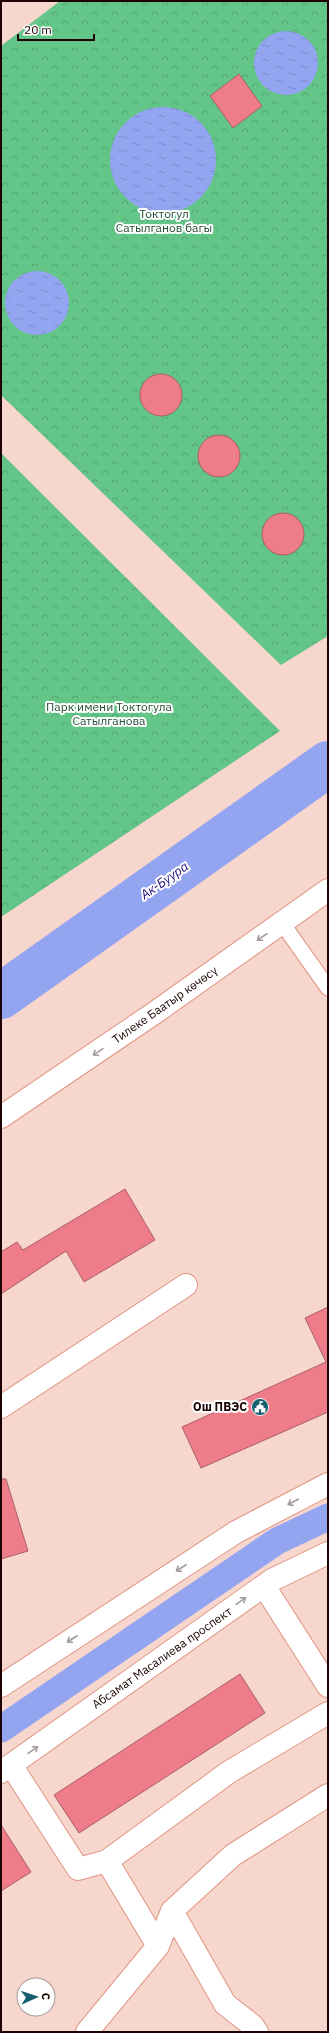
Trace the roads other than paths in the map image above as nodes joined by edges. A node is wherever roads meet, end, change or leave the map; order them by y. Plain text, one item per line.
1 (328, 890) edge
2 (282, 923) junction
3 (328, 988) edge
4 (1, 1117) edge
5 (186, 1285) dead end
6 (1, 1407) edge
7 (328, 1484) edge
8 (328, 1553) edge
9 (264, 1586) junction
10 (1, 1686) edge
11 (328, 1686) edge
12 (328, 1713) edge
13 (6, 1769) edge
14 (328, 1795) edge
15 (107, 1860) junction
16 (172, 1911) junction
17 (158, 1946) junction
18 (87, 2032) edge
19 (257, 2032) edge

1 - 2 street, Тилеке Баатыр көчөсү
2 - 3 lane
2 -> 4 street, Тилеке Баатыр көчөсү
5 - 6 street
7 -> 10 street
8 - 9 street, Абсамат Масалиева проспект
9 - 11 street
13 -> 9 street, Абсамат Масалиева проспект
12 - 15 street
13 - 15 street
14 - 16 street
15 - 17 street
16 - 17 street
16 - 19 street
17 - 18 street

